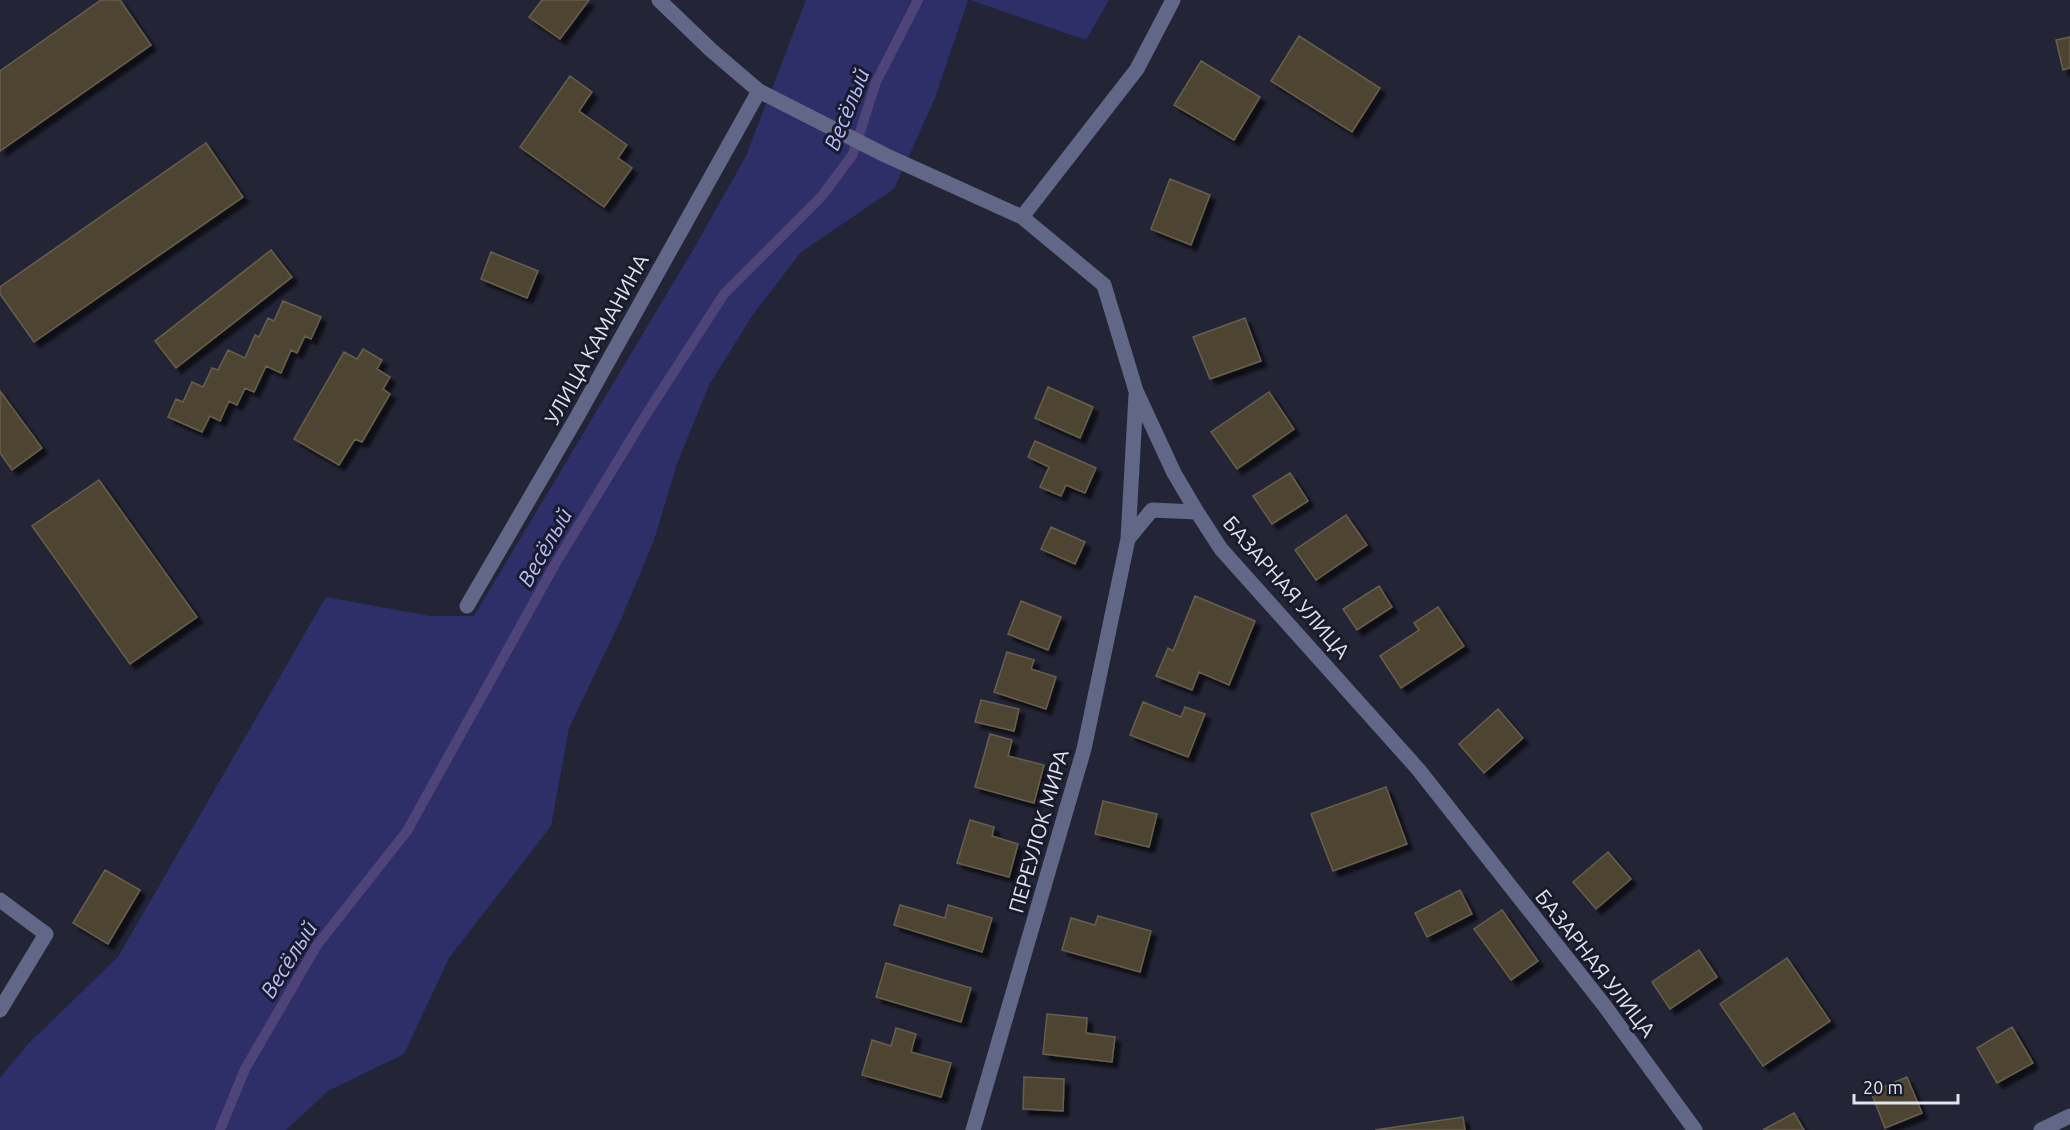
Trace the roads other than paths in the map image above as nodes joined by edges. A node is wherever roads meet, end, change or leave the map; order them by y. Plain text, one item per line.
1 (659, 0) edge
2 (1173, 0) edge
3 (759, 91) junction
4 (1022, 217) junction
5 (1136, 391) junction
6 (1197, 512) junction
7 (1128, 539) junction
8 (467, 606) dead end
9 (0, 900) edge
10 (0, 1010) edge
11 (2070, 1116) edge
12 (973, 1130) edge
13 (1695, 1130) edge
14 (2041, 1130) edge

1 - 3 street, БАЗАРНАЯ УЛИЦА
2 - 4 street
3 - 4 street, БАЗАРНАЯ УЛИЦА
3 - 8 street, УЛИЦА КАМАНИНА
4 - 5 street, БАЗАРНАЯ УЛИЦА
5 - 6 street, БАЗАРНАЯ УЛИЦА
5 - 7 street, ПЕРЕУЛОК МИРА
6 - 7 street, ПЕРЕУЛОК МИРА
6 - 13 street, БАЗАРНАЯ УЛИЦА
7 - 12 street, ПЕРЕУЛОК МИРА
9 - 10 street
11 - 14 street

